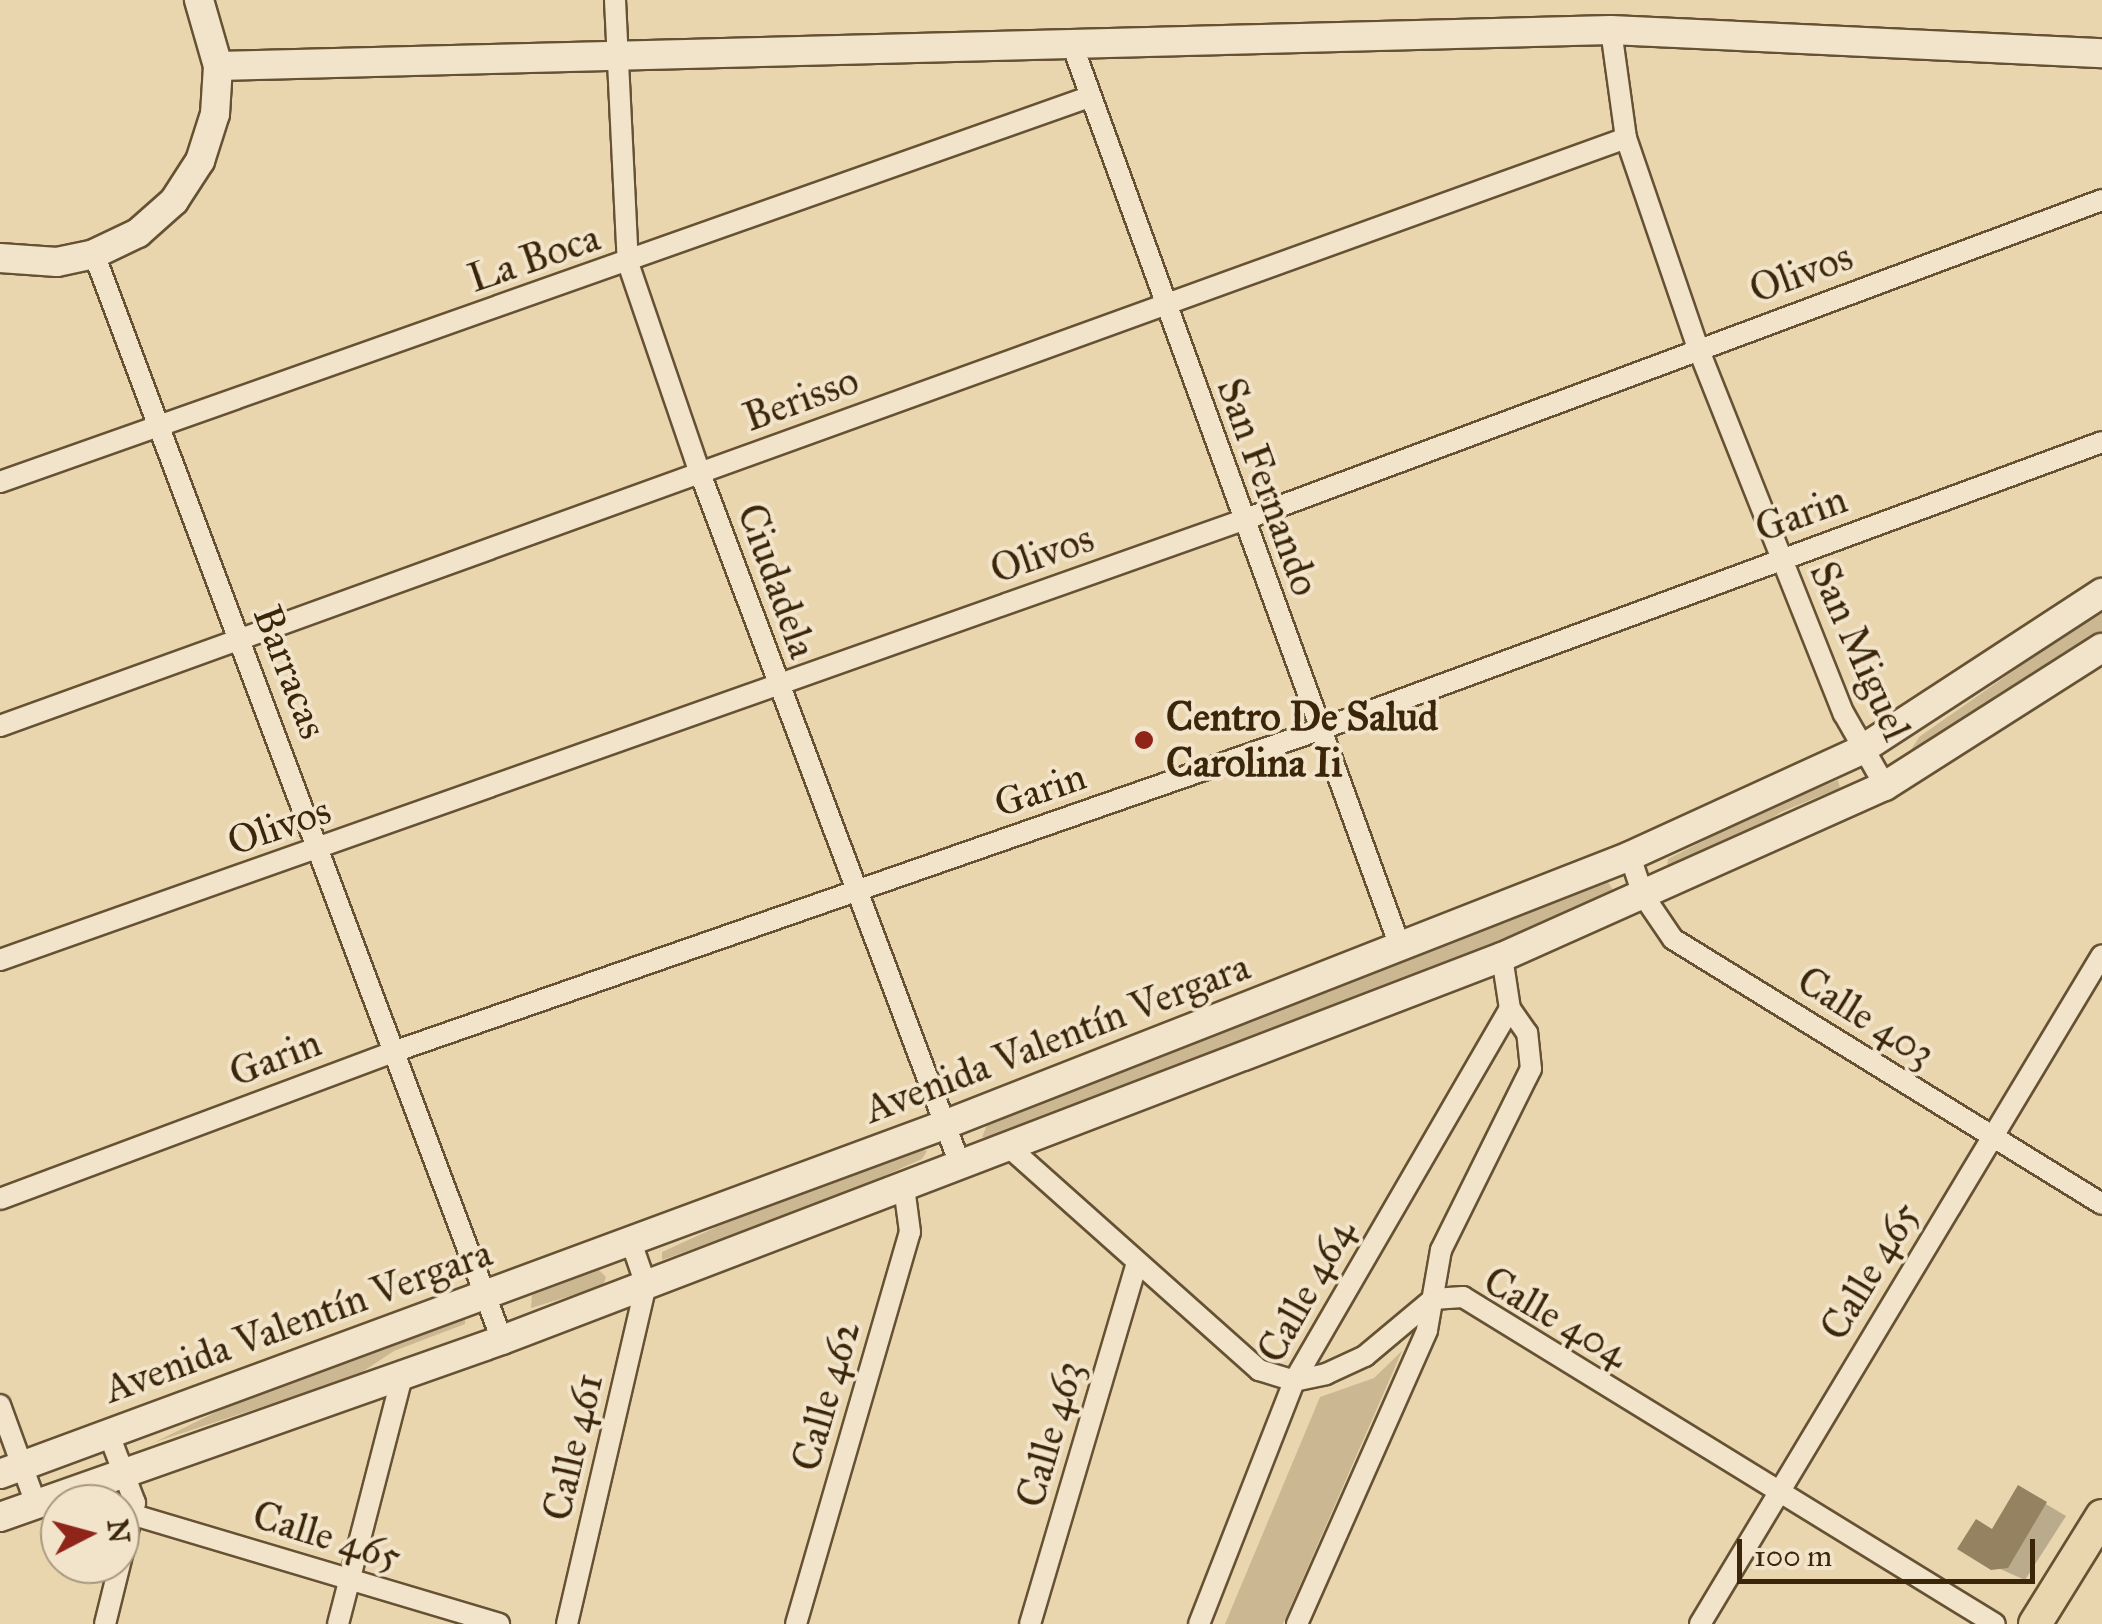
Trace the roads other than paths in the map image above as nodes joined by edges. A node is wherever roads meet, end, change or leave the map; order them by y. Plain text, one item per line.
1 (198, 0) edge
2 (615, 0) edge
3 (1611, 30) junction
4 (1073, 48) junction
5 (2102, 53) edge
6 (615, 61) junction
7 (218, 66) junction
8 (1090, 98) junction
9 (1626, 138) junction
10 (2102, 200) edge
11 (94, 254) junction
12 (0, 258) edge
13 (628, 263) junction
14 (1166, 304) junction
15 (1698, 348) junction
16 (158, 423) junction
17 (2102, 442) edge
18 (700, 473) junction
19 (0, 482) edge
20 (1243, 520) junction
21 (1781, 559) junction
22 (2102, 593) edge
23 (240, 639) junction
24 (2102, 648) edge
25 (778, 684) junction
26 (0, 726) edge
27 (1319, 730) junction
28 (1862, 750) junction
29 (1884, 786) junction
30 (320, 849) junction
31 (1630, 856) junction
32 (860, 889) junction
33 (1643, 895) junction
34 (1401, 949) junction
35 (2102, 955) edge
36 (1502, 957) junction
37 (0, 960) edge
38 (1510, 1009) junction
39 (396, 1051) junction
40 (944, 1125) junction
41 (1992, 1135) junction
42 (1010, 1148) junction
43 (961, 1167) junction
44 (904, 1187) junction
45 (0, 1199) edge
46 (2102, 1204) edge
47 (632, 1242) junction
48 (1137, 1263) junction
49 (646, 1286) junction
50 (486, 1296) junction
51 (1433, 1299) junction
52 (502, 1340) junction
53 (402, 1376) junction
54 (1294, 1382) junction
55 (0, 1405) edge
56 (108, 1432) junction
57 (11, 1470) edge
58 (122, 1473) junction
59 (128, 1484) edge
60 (1779, 1493) junction
61 (36, 1504) junction
62 (140, 1517) edge
63 (0, 1518) edge
64 (2101, 1522) edge
65 (351, 1580) junction
66 (116, 1584) edge
67 (1301, 1623) edge
68 (106, 1624) edge
69 (338, 1624) edge
70 (499, 1624) edge
71 (567, 1624) edge
72 (796, 1624) edge
73 (1030, 1624) edge
74 (1199, 1624) edge
75 (1700, 1624) edge
76 (1996, 1624) edge
77 (2036, 1624) edge

1 - 7 street
2 - 6 street, Ciudadela
3 - 4 street
3 - 5 street
3 - 9 street, San Miguel
4 - 6 street
4 - 8 street, San Fernando
6 - 7 street
6 - 13 street, Ciudadela
7 - 11 street
8 - 13 street, La Boca
8 - 14 street, San Fernando
9 - 14 street, Berisso
9 - 15 street, San Miguel
10 - 15 street, Olivos
11 - 12 street
11 - 16 street, Barracas
13 - 16 street, La Boca
13 - 18 street, Ciudadela
14 - 18 street, Berisso
14 - 20 street, San Fernando
15 - 20 street, Olivos
15 - 21 street, San Miguel
16 - 19 street, La Boca
16 - 23 street, Barracas
17 - 21 street, Garin
18 - 23 street, Berisso
18 - 25 street, Ciudadela
20 - 25 street, Olivos
20 - 27 street, San Fernando
21 - 27 street, Garin
21 - 28 street, San Miguel
22 - 28 street, Avenida Valentín Vergara
23 - 26 street, Berisso
23 - 30 street, Barracas
24 - 29 street, Avenida Valentín Vergara
25 - 30 street, Olivos
25 - 32 street, Ciudadela
27 - 32 street, Garin
27 - 34 street, San Fernando
28 - 29 street, San Miguel
28 - 31 street, Avenida Valentín Vergara
29 - 33 street, Avenida Valentín Vergara
30 - 37 street, Olivos
30 - 39 street, Barracas
31 - 33 street, Calle 403
31 - 34 street, Avenida Valentín Vergara
32 - 39 street, Garin
32 - 40 street, Ciudadela
33 - 36 street, Avenida Valentín Vergara
33 - 41 street, Calle 403
34 - 40 street, Avenida Valentín Vergara
35 - 41 street, Calle 465
36 - 38 street
36 - 42 street, Avenida Valentín Vergara
38 - 51 street
38 - 54 street, Calle 464
39 - 45 street, Garin
39 - 50 street, Barracas
40 - 43 street, Ciudadela
40 - 47 street, Avenida Valentín Vergara
41 - 46 street, Calle 403
41 - 60 street, Calle 465
42 - 43 street, Avenida Valentín Vergara
42 - 48 street
43 - 44 street, Avenida Valentín Vergara
44 - 49 street, Avenida Valentín Vergara
44 - 72 street, Calle 462
47 - 49 street
47 - 50 street, Avenida Valentín Vergara
48 - 54 street
48 - 73 street, Calle 463
49 - 52 street, Avenida Valentín Vergara
49 - 71 street, Calle 461
50 - 52 street, Barracas
50 - 56 street, Avenida Valentín Vergara
51 - 54 street, Calle 404
51 - 60 street, Calle 404
51 - 67 street
52 - 53 street, Avenida Valentín Vergara
53 - 58 street, Avenida Valentín Vergara
53 - 65 street
54 - 74 street, Calle 464
55 - 57 street
56 - 57 street, Avenida Valentín Vergara
56 - 58 street
57 - 61 street
58 - 59 street
58 - 61 street, Avenida Valentín Vergara
60 - 75 street, Calle 465
60 - 76 street, Calle 404
61 - 63 street, Avenida Valentín Vergara
62 - 65 street, Calle 465
64 - 77 main road
65 - 69 street
65 - 70 street, Calle 465
66 - 68 street

